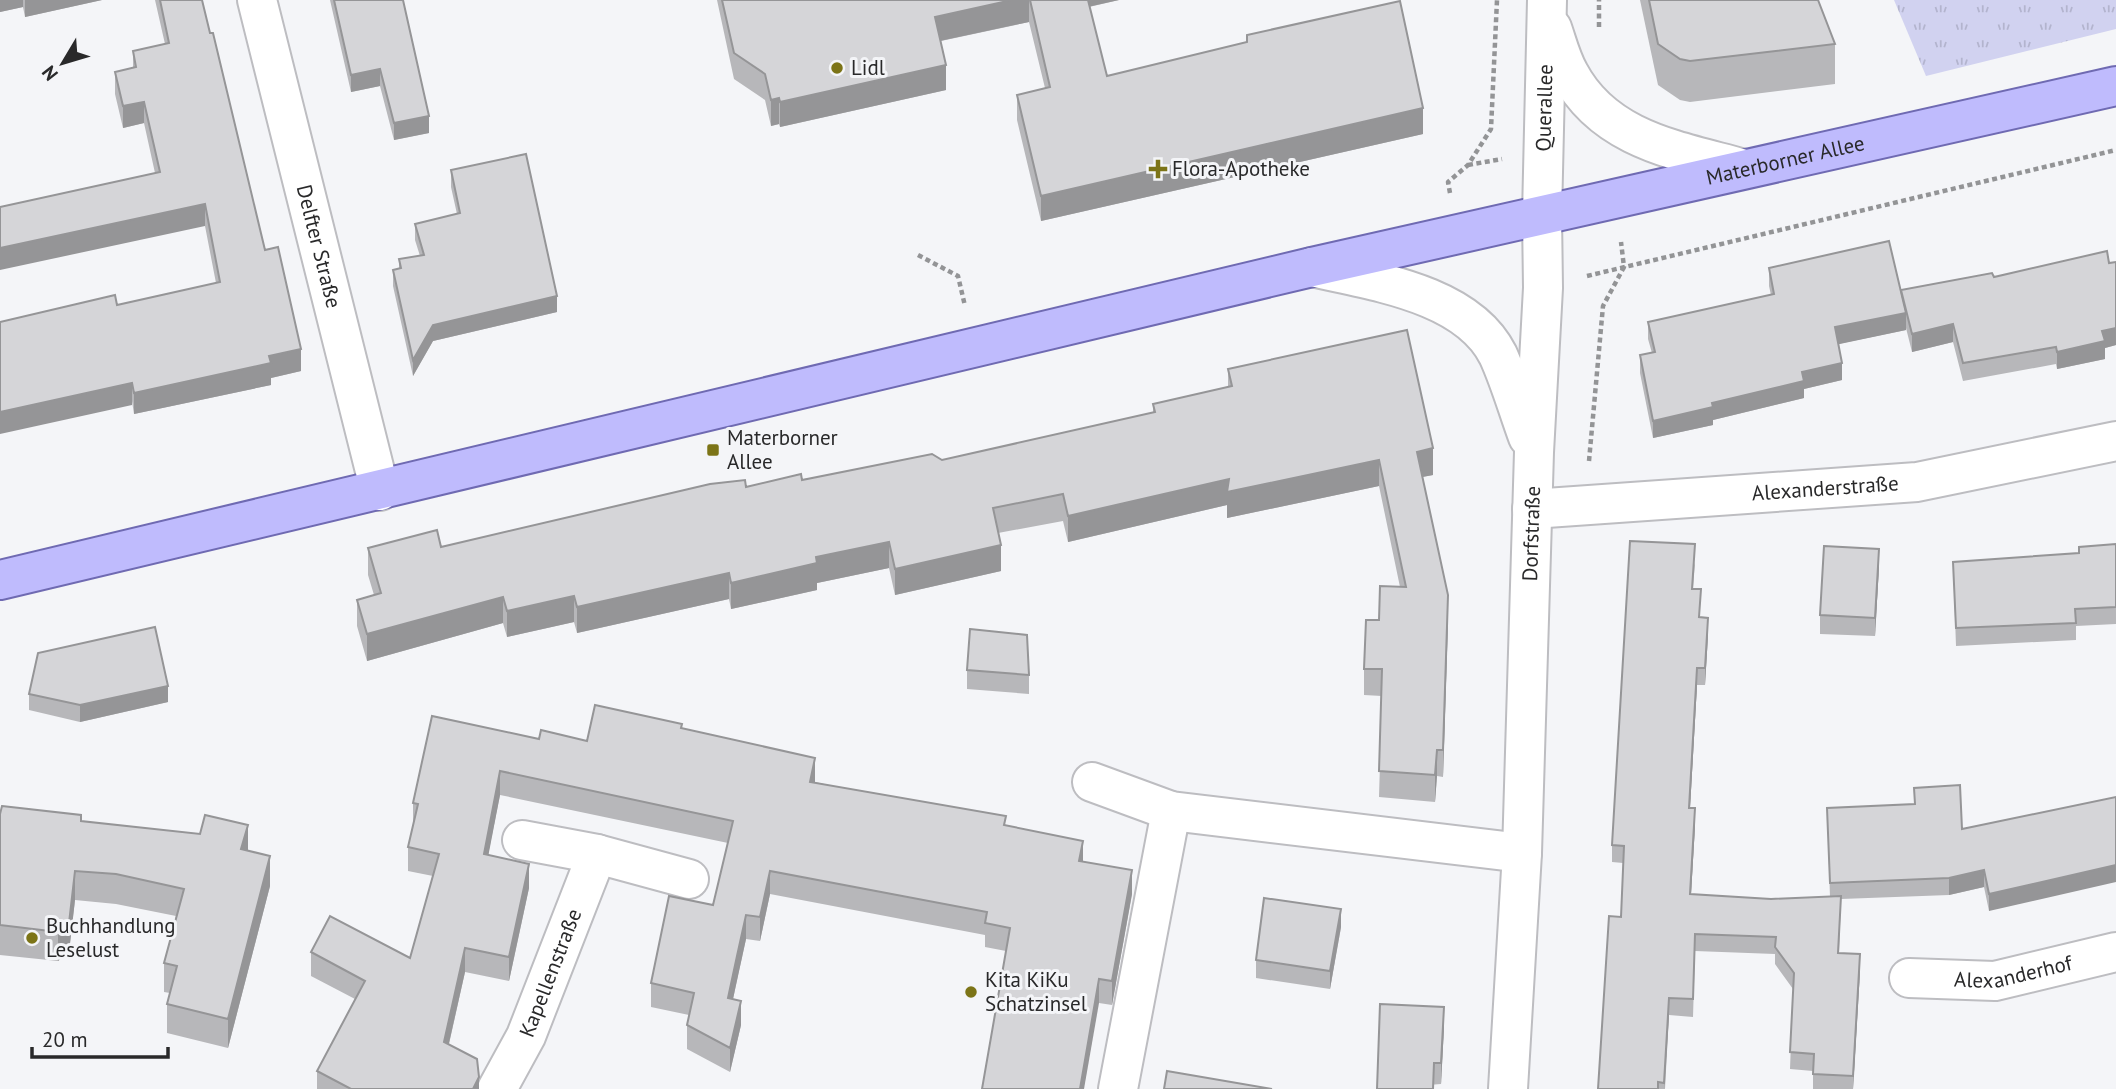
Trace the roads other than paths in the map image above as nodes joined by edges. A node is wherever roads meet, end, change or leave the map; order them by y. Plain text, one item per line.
1 (257, 0) edge
2 (1547, 6) edge
3 (2116, 86) edge
4 (1741, 168) junction
5 (1542, 215) junction
6 (1312, 267) junction
7 (2116, 441) edge
8 (1534, 452) junction
9 (380, 491) junction
10 (1532, 509) junction
11 (0, 580) edge
12 (1092, 782) dead end
13 (1171, 811) junction
14 (522, 840) dead end
15 (1522, 853) junction
16 (597, 854) junction
17 (689, 879) dead end
18 (2116, 952) edge
19 (1909, 978) dead end
20 (497, 1089) edge
21 (1118, 1089) edge
22 (1508, 1089) edge

1 - 9 street, Delfter Straße
2 - 4 street
2 - 5 street, Querallee
3 - 4 main road, Materborner Allee
4 - 5 main road, Materborner Allee
5 - 6 main road, Materborner Allee
5 - 8 street, Dorfstraße
6 - 8 street
6 - 9 main road, Materborner Allee
7 - 10 street, Alexanderstraße
8 - 10 street, Dorfstraße
9 - 11 main road, Materborner Allee
10 - 15 street, Dorfstraße
12 - 13 street
13 - 15 street
13 - 21 street
14 - 16 street
15 - 22 street, Dorfstraße
16 - 17 street
16 - 20 street, Kapellenstraße
18 - 19 street, Alexanderhof

